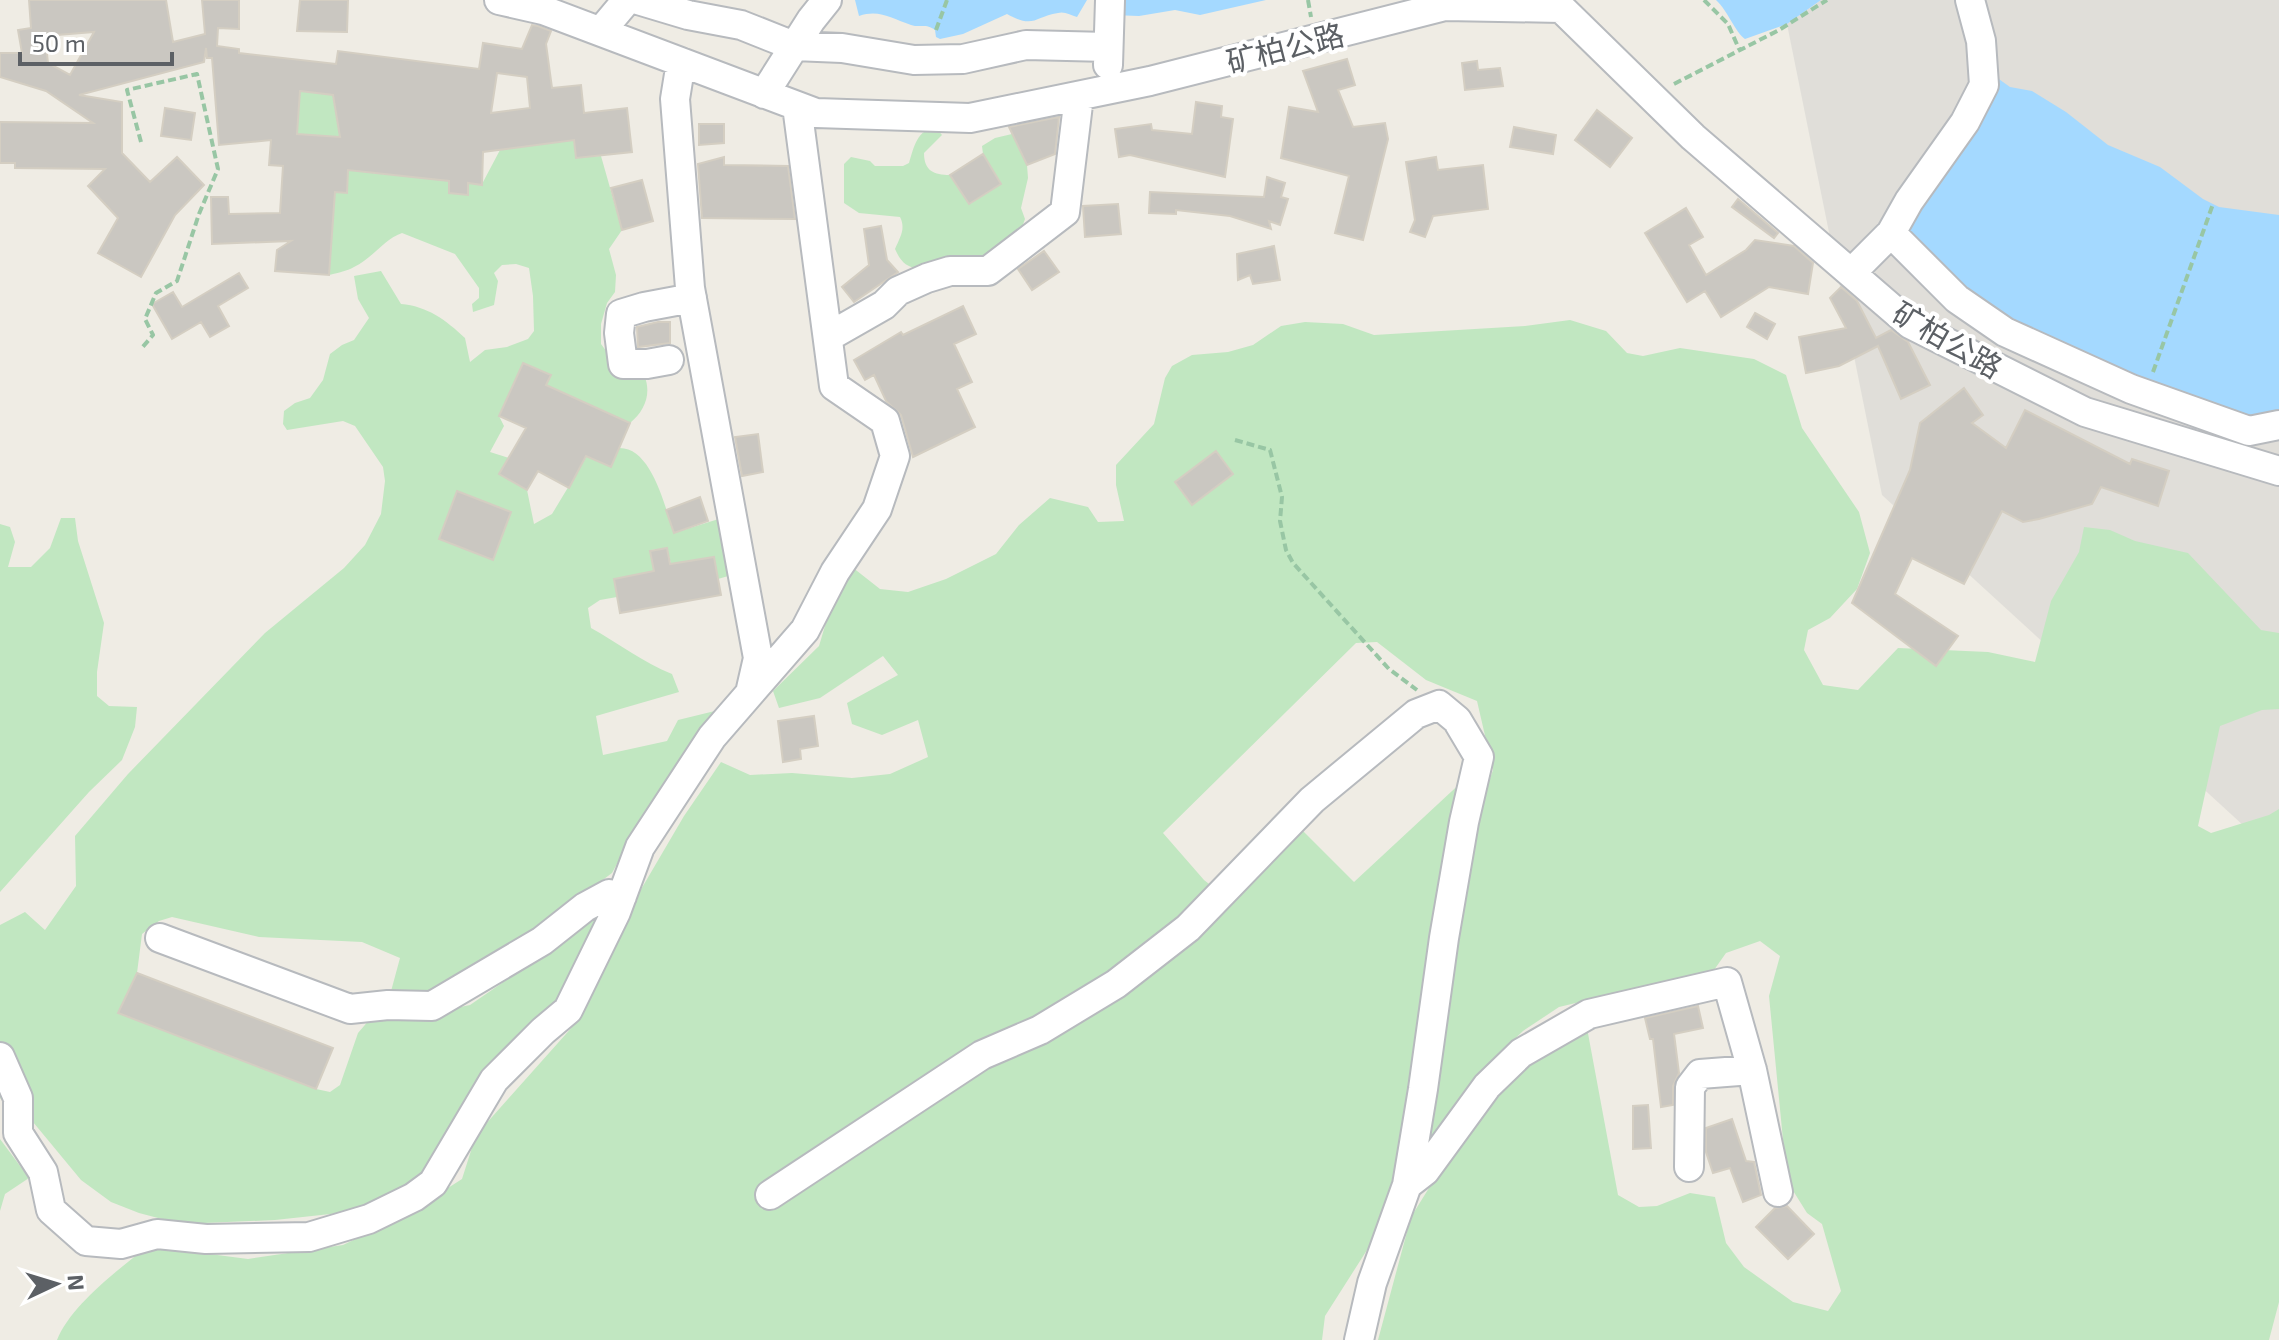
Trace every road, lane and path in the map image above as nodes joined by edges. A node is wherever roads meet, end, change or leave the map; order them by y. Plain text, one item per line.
1 (499, 0) edge
2 (627, 0) edge
3 (638, 0) edge
4 (827, 0) edge
5 (947, 0) edge
6 (1110, 0) edge
7 (1704, 0) edge
8 (1827, 0) edge
9 (1970, 0) edge
10 (1489, 4) edge
11 (540, 5) edge
12 (936, 30) dead end
13 (601, 31) junction
14 (794, 46) junction
15 (1108, 47) junction
16 (1739, 49) junction
17 (681, 62) junction
18 (1108, 89) junction
19 (764, 94) junction
20 (1650, 94) junction
21 (1079, 96) junction
22 (797, 106) junction
23 (141, 142) dead end
24 (2213, 204) dead end
25 (1891, 233) junction
26 (1851, 273) junction
27 (692, 298) junction
28 (828, 337) junction
29 (141, 349) dead end
30 (669, 360) dead end
31 (2147, 388) junction
32 (2129, 425) junction
33 (2279, 425) edge
34 (1235, 440) dead end
35 (2279, 471) edge
36 (750, 694) junction
37 (1439, 705) junction
38 (622, 896) junction
39 (160, 938) dead end
40 (0, 1057) edge
41 (1752, 1070) junction
42 (1689, 1167) dead end
43 (1407, 1185) junction
44 (1778, 1192) dead end
45 (770, 1195) dead end
46 (1359, 1340) edge

1 - 11 street, 矿柏公路
2 - 13 street
3 - 14 street
4 - 14 street
5 - 12 path
6 - 15 street
7 - 16 path
8 - 16 path
9 - 25 street
10 - 18 street, 矿柏公路
10 - 20 street, 矿柏公路
11 - 13 street, 矿柏公路
13 - 17 street, 矿柏公路
14 - 15 street
14 - 19 street
15 - 18 street
16 - 20 path
17 - 19 street, 矿柏公路
17 - 27 street
18 - 21 street, 矿柏公路
19 - 22 street, 矿柏公路
20 - 26 street, 矿柏公路
21 - 22 street, 矿柏公路
21 - 28 street
22 - 28 street
23 - 29 path
24 - 31 path
25 - 26 street
25 - 31 street
26 - 32 street, 矿柏公路
27 - 30 street
27 - 36 street
28 - 36 street
31 - 32 street
31 - 33 street
32 - 35 street, 矿柏公路
34 - 37 path
36 - 38 street
37 - 43 street
37 - 45 street
38 - 39 street
38 - 40 street
41 - 42 street
41 - 43 street
41 - 44 street
43 - 46 street

